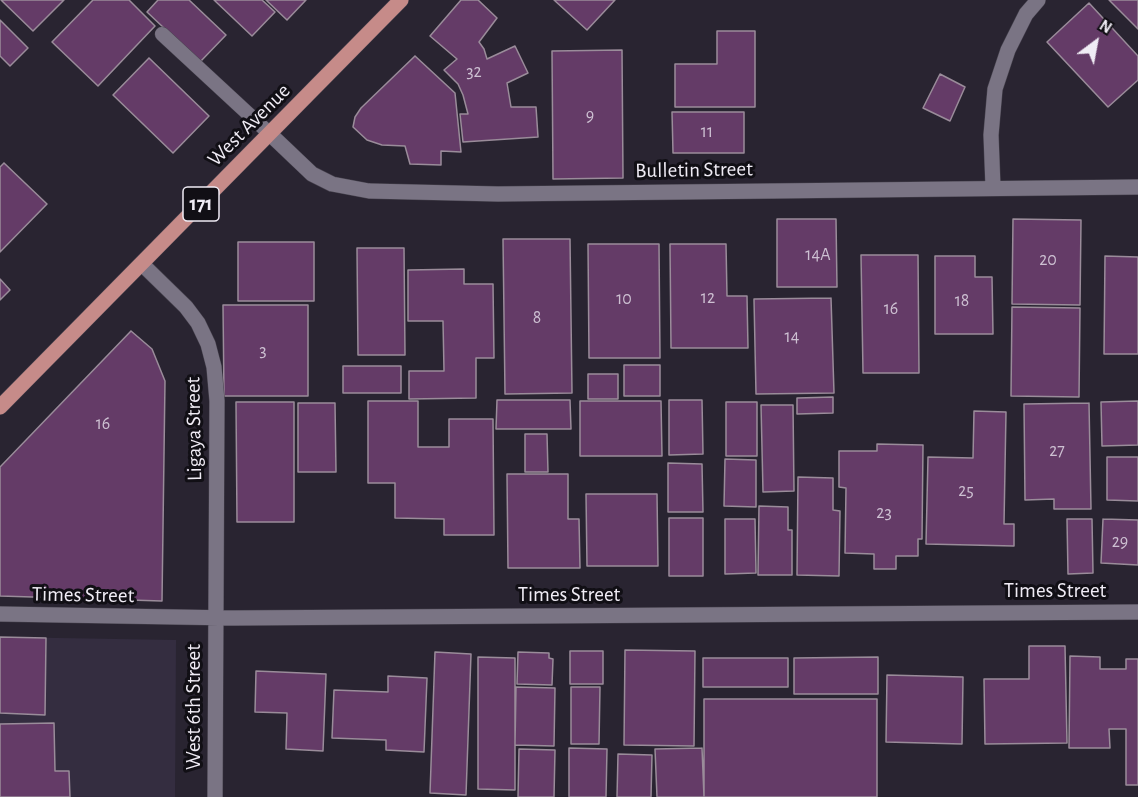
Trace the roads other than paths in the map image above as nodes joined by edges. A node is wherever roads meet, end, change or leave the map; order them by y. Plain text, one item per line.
1 (401, 0) edge
2 (1038, 0) edge
3 (162, 34) dead end
4 (270, 134) junction
5 (993, 187) junction
6 (1138, 187) edge
7 (142, 264) junction
8 (0, 407) edge
9 (1138, 612) edge
10 (0, 614) edge
11 (216, 618) junction
12 (215, 797) edge

1 - 4 main road, West Avenue / 171
2 - 5 street
3 - 4 lane
4 - 5 street, Bulletin Street
4 - 7 main road, West Avenue / 171
5 - 6 street, Bulletin Street
7 - 8 main road, West Avenue / 171
7 - 11 street, Ligaya Street
9 - 11 street, Times Street
10 - 11 street, Times Street
11 - 12 street, West 6th Street

